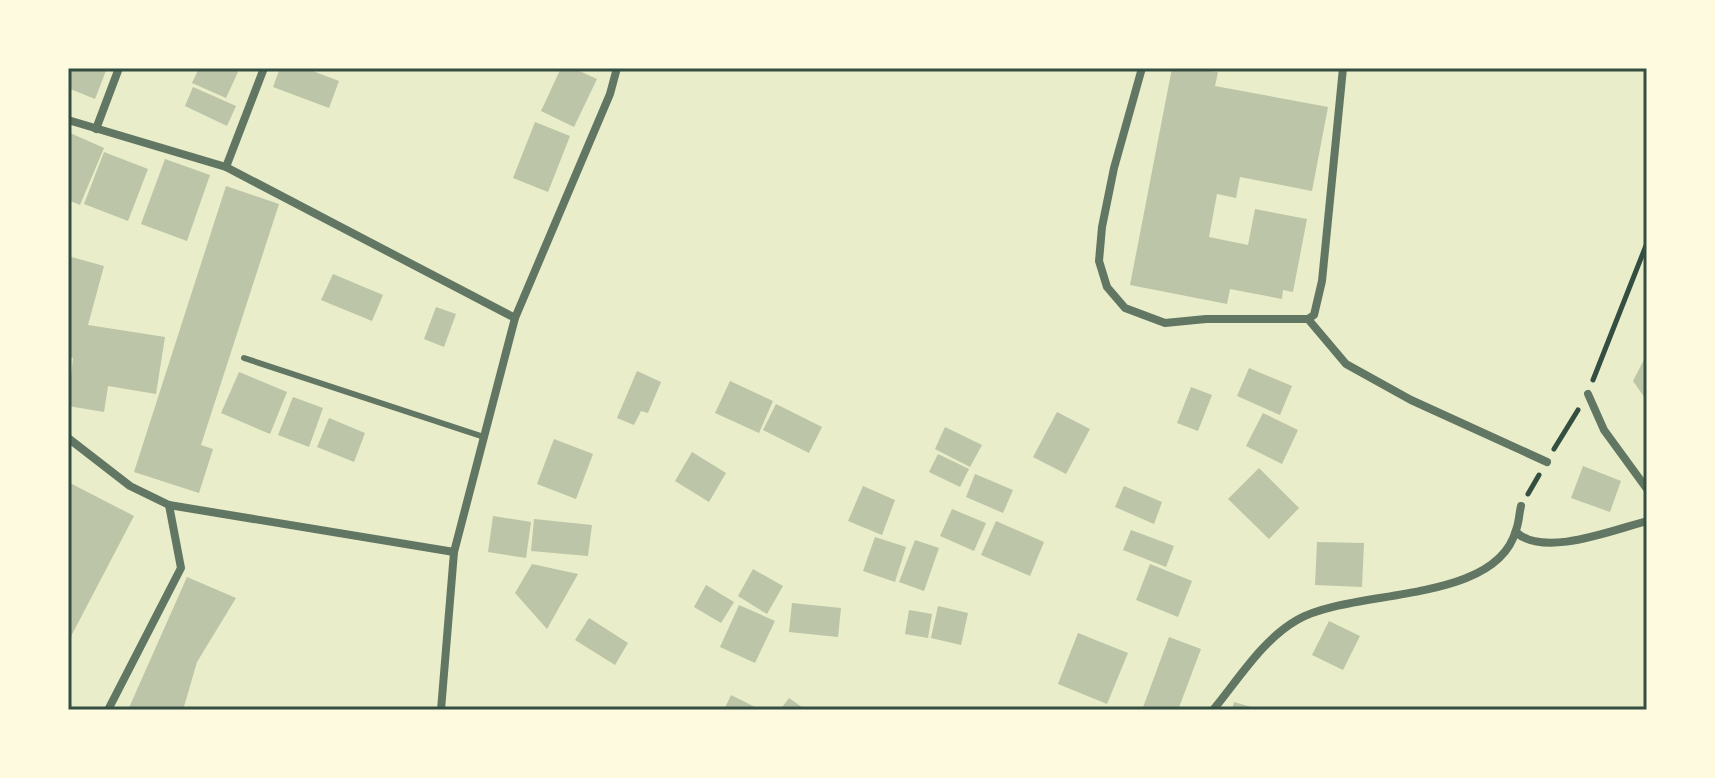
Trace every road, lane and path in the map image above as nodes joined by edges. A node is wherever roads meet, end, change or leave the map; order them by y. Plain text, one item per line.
1 (119, 68) edge
2 (264, 68) edge
3 (617, 68) edge
4 (1142, 68) edge
5 (1343, 68) edge
6 (68, 120) edge
7 (96, 129) junction
8 (226, 167) junction
9 (515, 318) junction
10 (1308, 319) junction
11 (244, 358) dead end
12 (1588, 394) dead end
13 (484, 437) junction
14 (68, 438) edge
15 (1547, 462) dead end
16 (1647, 489) edge
17 (169, 505) junction
18 (1521, 506) dead end
19 (1647, 521) edge
20 (1516, 532) junction
21 (454, 552) junction
22 (108, 710) edge
23 (441, 710) edge
24 (1213, 710) edge

1 - 7 street
2 - 8 street
3 - 9 street
4 - 10 street
5 - 10 street
6 - 7 street
7 - 8 street
8 - 9 street
9 - 13 street
10 - 15 street
11 - 13 lane
12 - 16 street
13 - 21 street
14 - 17 street
17 - 21 street
17 - 22 street
18 - 20 street
19 - 20 street
20 - 24 street
21 - 23 street

